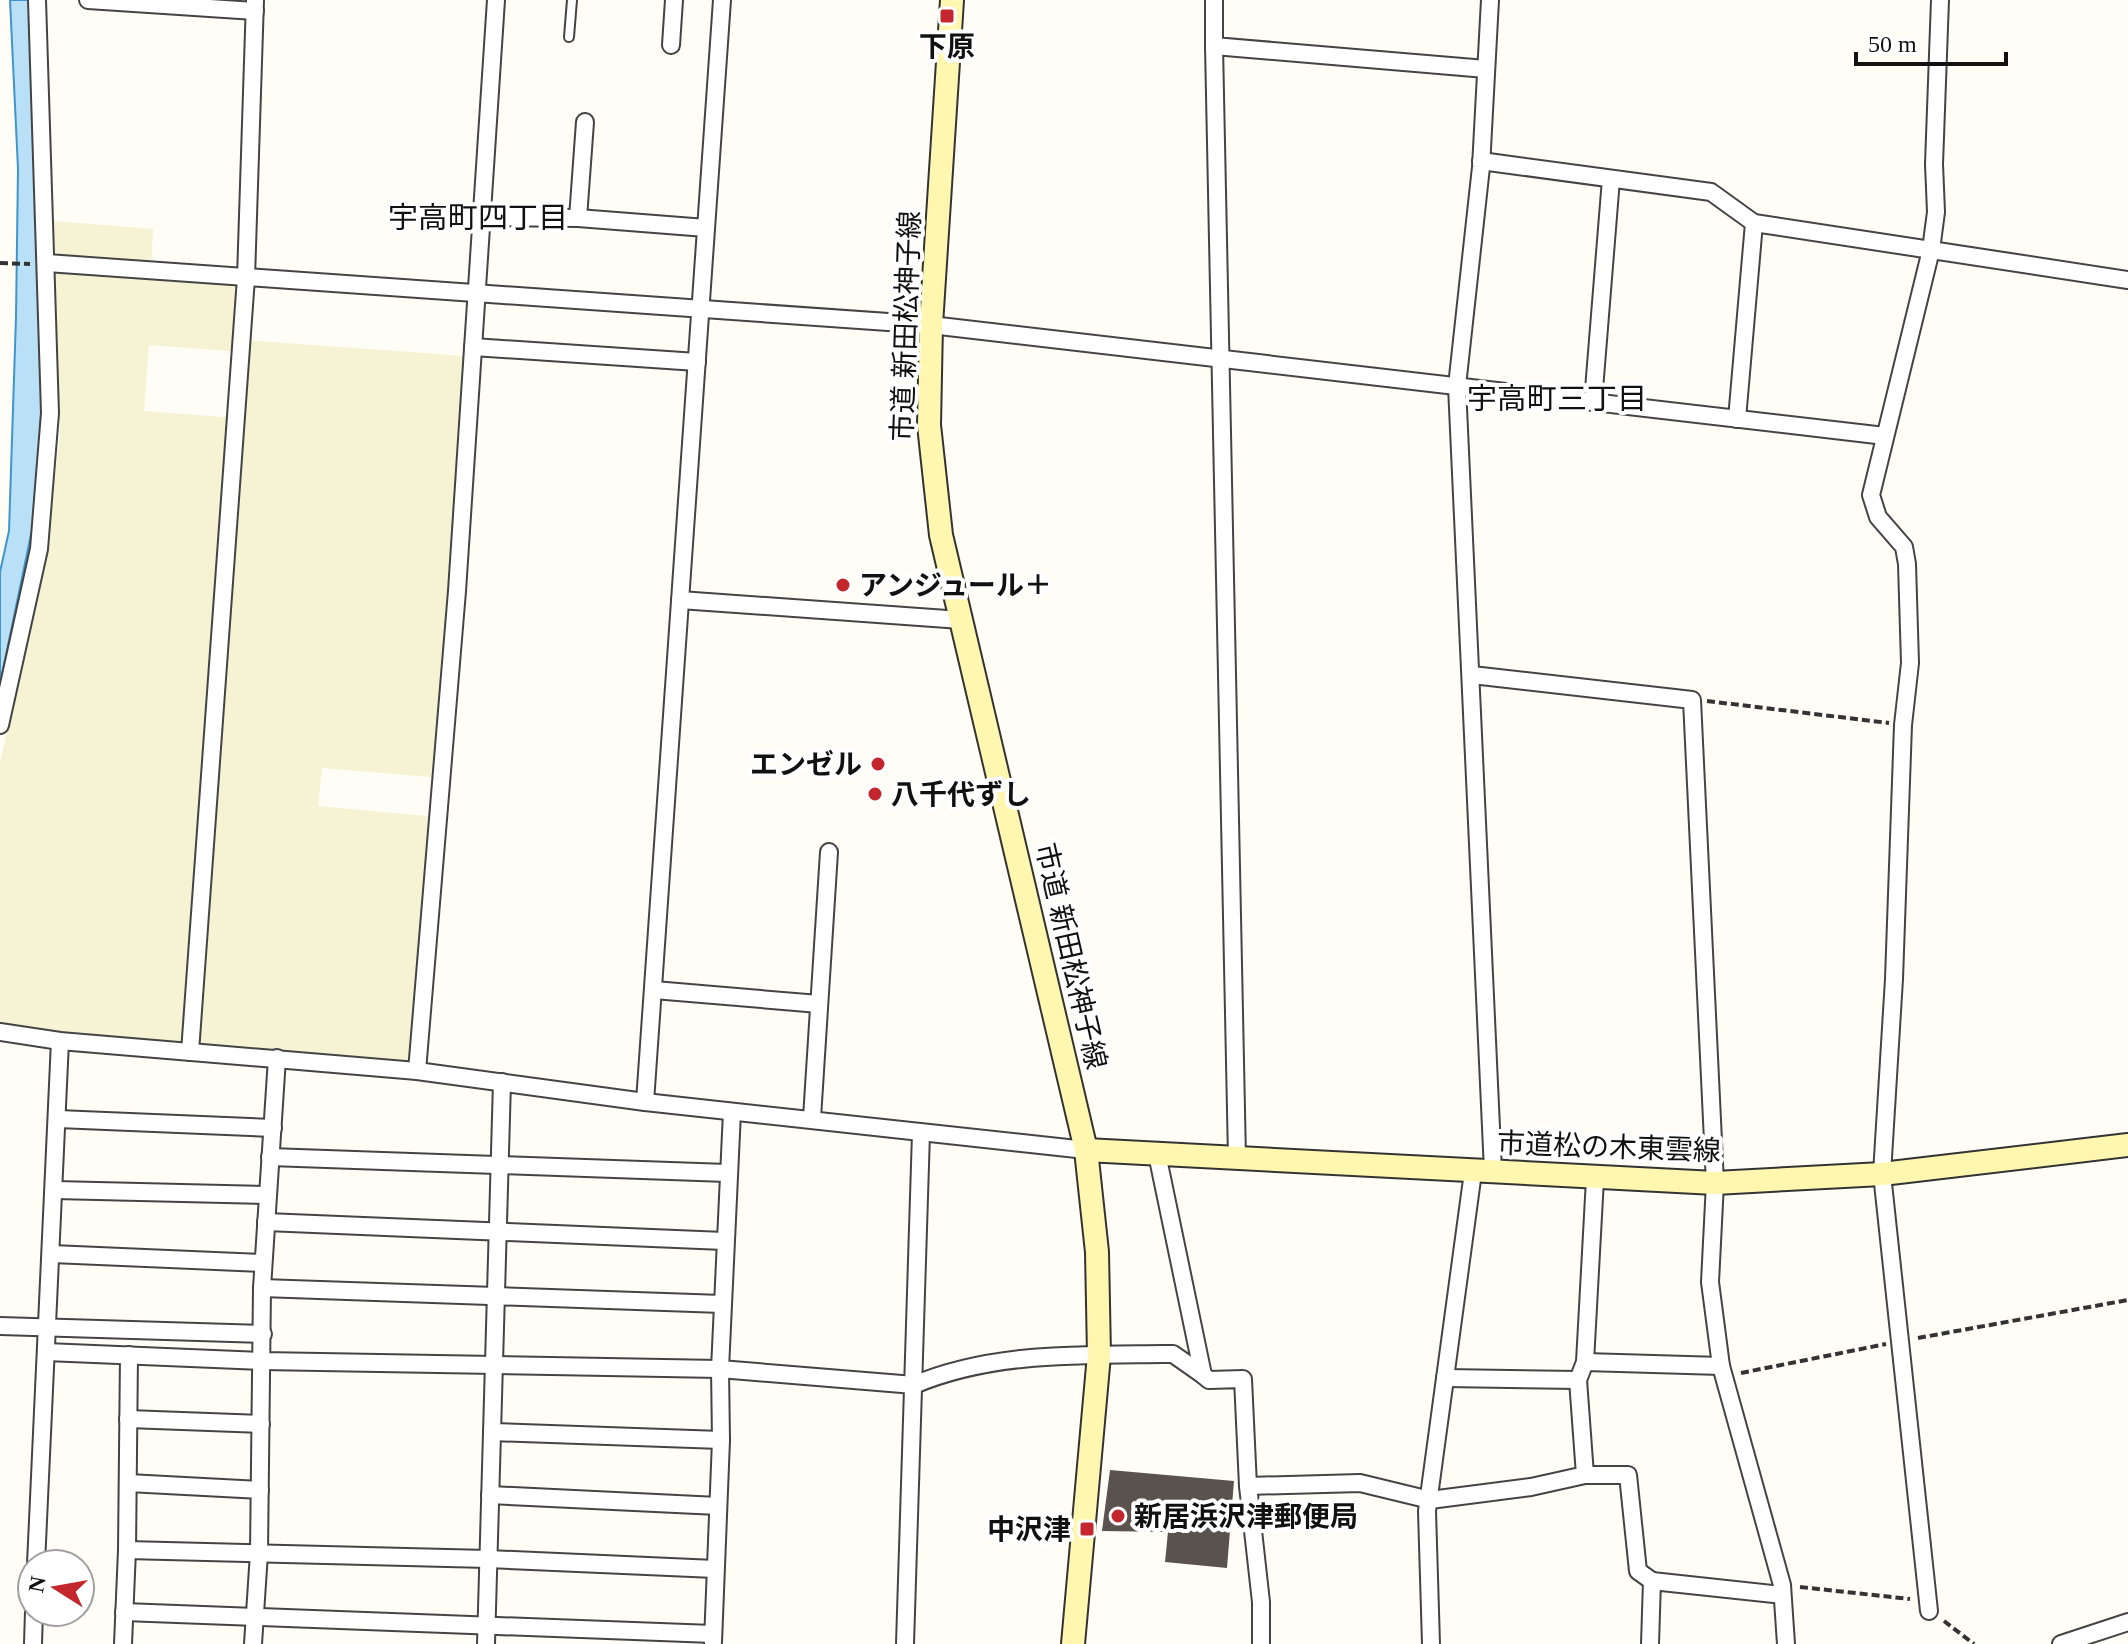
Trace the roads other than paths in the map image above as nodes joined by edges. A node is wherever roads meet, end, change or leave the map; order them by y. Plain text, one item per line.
1 (37, 0) edge
2 (88, 0) edge
3 (496, 0) edge
4 (572, 0) edge
5 (674, 0) edge
6 (722, 0) edge
7 (952, 0) edge
8 (1214, 0) edge
9 (1490, 0) edge
10 (1940, 0) edge
11 (255, 6) edge
12 (569, 37) dead end
13 (671, 45) dead end
14 (1214, 46) junction
15 (1486, 69) junction
16 (585, 122) dead end
17 (1481, 161) junction
18 (1611, 179) junction
19 (480, 217) junction
20 (578, 218) junction
21 (1754, 223) junction
22 (706, 228) junction
23 (1931, 250) junction
24 (47, 263) junction
25 (246, 278) junction
26 (2128, 280) edge
27 (476, 294) junction
28 (701, 309) junction
29 (931, 325) junction
30 (473, 347) junction
31 (1220, 359) junction
32 (697, 362) junction
33 (1457, 386) junction
34 (1593, 402) junction
35 (1737, 419) junction
36 (1885, 436) junction
37 (680, 600) junction
38 (961, 620) junction
39 (1472, 675) junction
40 (0, 725) edge
41 (829, 852) dead end
42 (654, 990) junction
43 (819, 1004) junction
44 (0, 1032) edge
45 (60, 1041) junction
46 (190, 1052) junction
47 (277, 1058) junction
48 (417, 1071) junction
49 (502, 1082) junction
50 (645, 1102) junction
51 (732, 1112) junction
52 (812, 1118) junction
53 (58, 1119) junction
54 (273, 1128) junction
55 (921, 1133) junction
56 (2128, 1145) edge
57 (1086, 1150) junction
58 (1157, 1154) junction
59 (270, 1157) junction
60 (1237, 1158) junction
61 (499, 1165) junction
62 (1483, 1172) junction
63 (727, 1173) junction
64 (1882, 1174) junction
65 (1595, 1179) junction
66 (1715, 1183) junction
67 (55, 1190) junction
68 (268, 1195) junction
69 (266, 1222) junction
70 (497, 1232) junction
71 (724, 1241) junction
72 (52, 1254) junction
73 (263, 1263) junction
74 (262, 1288) junction
75 (495, 1296) junction
76 (722, 1304) junction
77 (0, 1326) edge
78 (48, 1326) junction
79 (263, 1334) junction
80 (46, 1352) junction
81 (129, 1355) junction
82 (1099, 1355) junction
83 (262, 1361) junction
84 (1585, 1362) junction
85 (493, 1365) junction
86 (720, 1369) junction
87 (1723, 1372) junction
88 (1203, 1375) junction
89 (1445, 1378) junction
90 (1578, 1380) junction
91 (914, 1385) junction
92 (128, 1419) junction
93 (261, 1424) junction
94 (492, 1432) junction
95 (721, 1440) junction
96 (1585, 1475) junction
97 (128, 1483) junction
98 (1248, 1486) junction
99 (260, 1490) junction
100 (490, 1495) junction
101 (1430, 1500) junction
102 (718, 1506) junction
103 (37, 1548) edge
104 (127, 1550) junction
105 (259, 1553) junction
106 (488, 1559) junction
107 (715, 1569) junction
108 (1652, 1581) junction
109 (1782, 1590) junction
110 (1929, 1611) road end
111 (124, 1612) junction
112 (255, 1619) junction
113 (2128, 1622) edge
114 (486, 1624) junction
115 (713, 1639) edge
116 (123, 1644) edge
117 (253, 1644) edge
118 (486, 1644) edge
119 (905, 1644) edge
120 (1073, 1644) edge
121 (1261, 1644) edge
122 (1431, 1644) edge
123 (1650, 1644) edge
124 (1786, 1644) edge
125 (2061, 1644) edge

1 - 24 street
2 - 11 street
3 - 19 street
4 - 12 lane
5 - 13 street
6 - 22 street
7 - 29 street, 市道 新田松神子線
8 - 14 street
9 - 15 street
10 - 23 street
11 - 25 street
14 - 15 street
14 - 31 street
15 - 17 street
16 - 20 street
17 - 18 street
17 - 33 street
18 - 21 street
18 - 34 street
19 - 20 street
19 - 27 street
20 - 22 street
21 - 23 street
21 - 35 street
22 - 28 street
23 - 26 street
23 - 36 street
24 - 25 street
24 - 40 street
25 - 27 street
25 - 46 street
27 - 28 street
27 - 30 street
28 - 29 street
28 - 32 street
29 - 31 street
29 - 38 street, 市道 新田松神子線
30 - 32 street
30 - 48 street
31 - 33 street
31 - 60 street
32 - 37 street
33 - 34 street
33 - 39 street
34 - 35 street
35 - 36 street
36 - 64 street
37 - 38 street
37 - 42 street
38 - 57 street, 市道 新田松神子線
39 - 62 street
39 - 66 street
41 - 43 street
42 - 43 street
42 - 50 street
43 - 52 street
44 - 45 street
45 - 46 street
45 - 53 street
46 - 47 street
47 - 48 street
47 - 54 street
48 - 49 street
49 - 50 street
49 - 61 street
50 - 51 street
51 - 52 street
51 - 63 street
52 - 55 street
53 - 54 street
53 - 67 street
54 - 59 street
55 - 57 street
55 - 91 street
56 - 64 street, 市道松の木東雲線
57 - 58 street, 市道松の木東雲線
57 - 82 street, 市道 新田松神子線
58 - 60 street, 市道松の木東雲線
58 - 88 street
59 - 61 street
59 - 68 street
60 - 62 street, 市道松の木東雲線
61 - 63 street
61 - 70 street
62 - 65 street, 市道松の木東雲線
62 - 89 street
63 - 71 street
64 - 66 street, 市道松の木東雲線
64 - 110 street
65 - 66 street, 市道松の木東雲線
65 - 84 street
66 - 87 street
67 - 68 street
67 - 72 street
68 - 69 street
69 - 70 street
69 - 73 street
70 - 71 street
70 - 75 street
71 - 76 street
72 - 73 street
72 - 78 street
73 - 74 street
74 - 75 street
74 - 79 street
75 - 76 street
75 - 85 street
76 - 86 street
77 - 78 street
78 - 79 street
78 - 80 street
79 - 83 street
80 - 81 street
80 - 103 street
81 - 83 street
81 - 92 street
82 - 88 street
82 - 91 street
82 - 120 street, 市道 新田松神子線
83 - 85 street
83 - 93 street
84 - 87 street
84 - 90 street
85 - 86 street
85 - 94 street
86 - 91 street
86 - 95 street
87 - 109 street
88 - 98 street
89 - 90 street
89 - 101 street
90 - 96 street
91 - 119 street
92 - 93 street
92 - 97 street
93 - 99 street
94 - 95 street
94 - 100 street
95 - 102 street
96 - 101 street
96 - 108 street
97 - 99 street
97 - 104 street
98 - 101 street
98 - 121 street
99 - 105 street
100 - 102 street
100 - 106 street
101 - 122 street
102 - 107 street
104 - 105 street
104 - 111 street
105 - 106 street
105 - 112 street
106 - 107 street
106 - 114 street
107 - 115 street
108 - 109 street
108 - 123 street
109 - 124 street
111 - 112 street
111 - 116 street
112 - 114 street
112 - 117 street
113 - 125 street
114 - 115 street
114 - 118 street

